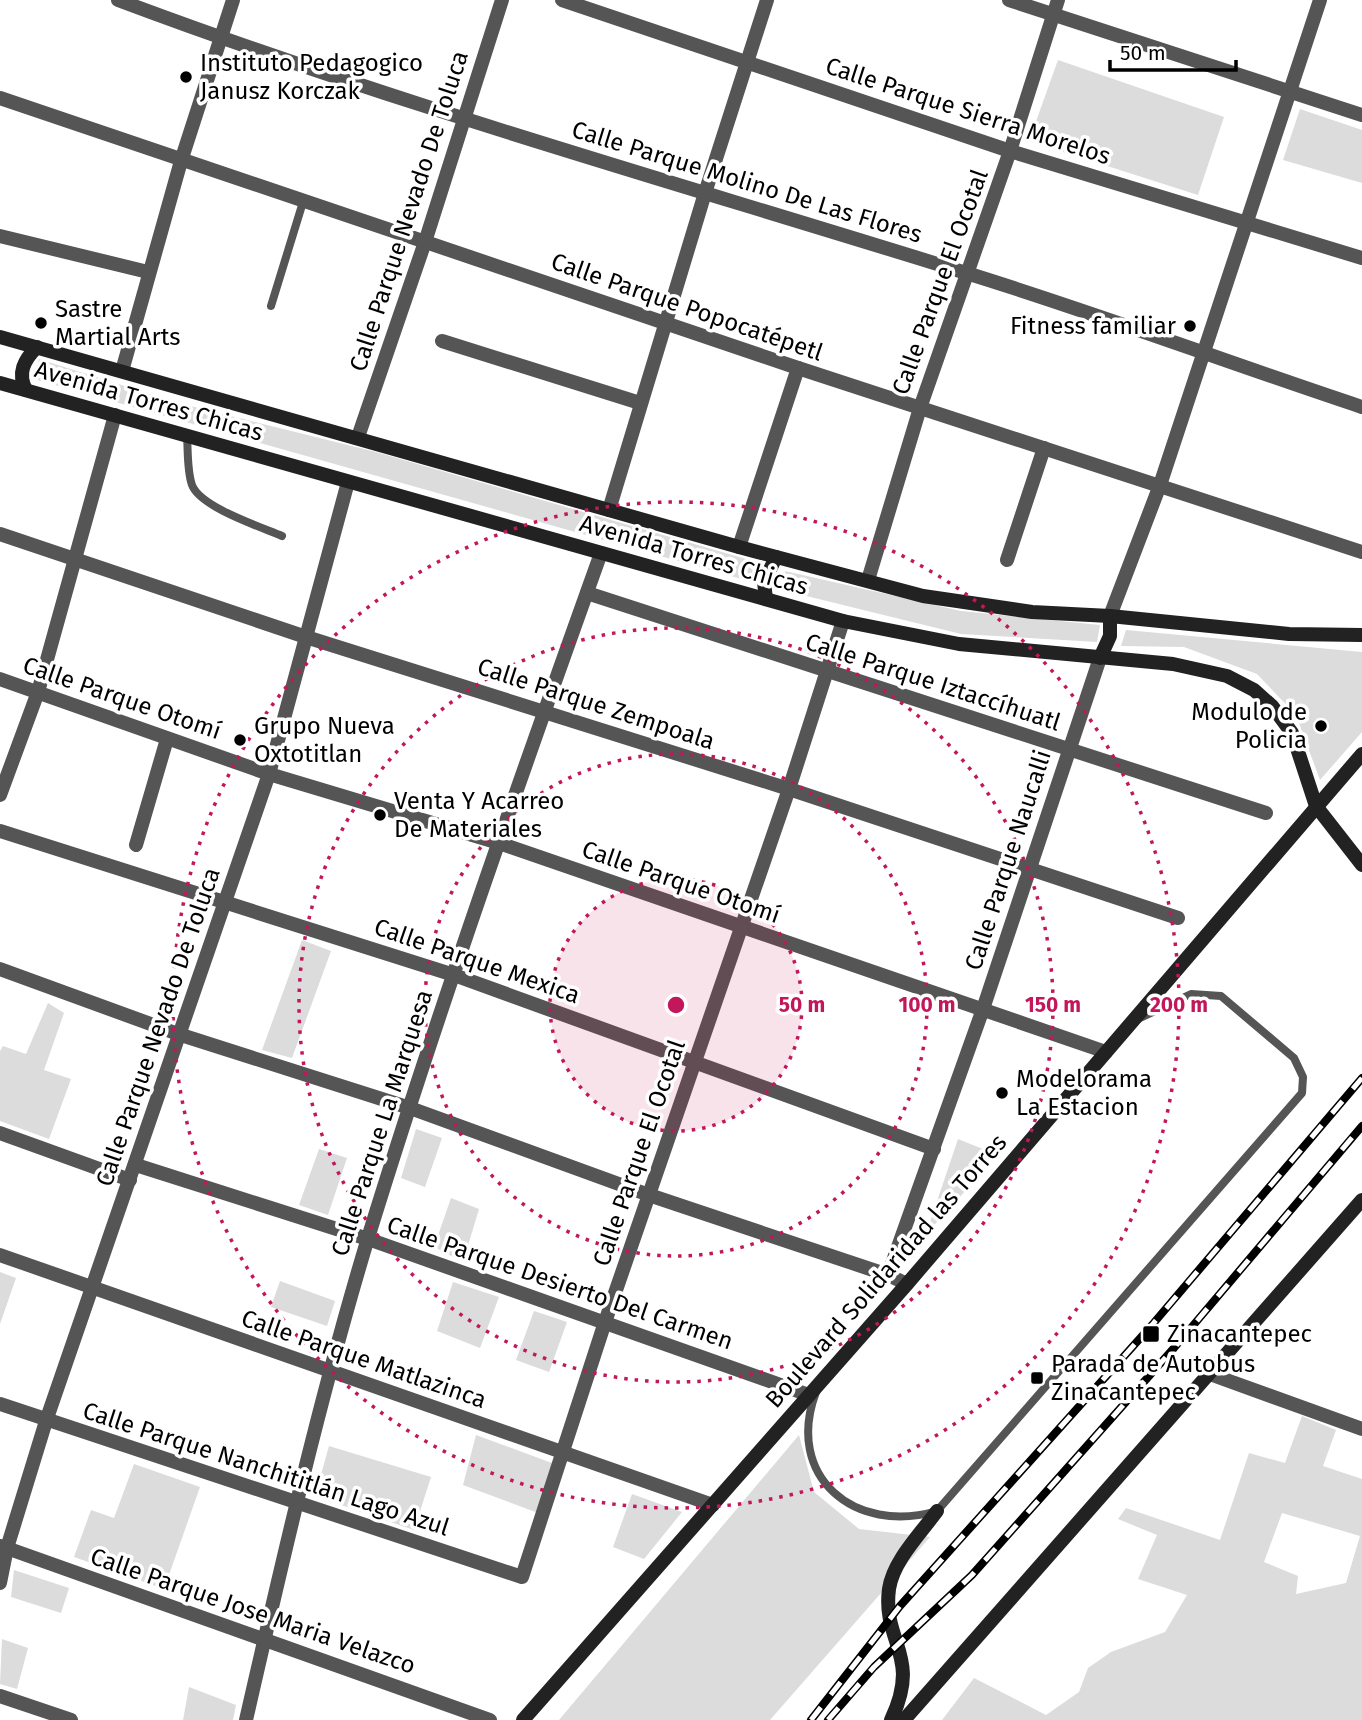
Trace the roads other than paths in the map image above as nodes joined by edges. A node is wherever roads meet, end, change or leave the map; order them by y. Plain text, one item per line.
1 (118, 0) edge
2 (233, 0) edge
3 (502, 0) edge
4 (562, 0) edge
5 (768, 0) edge
6 (1009, 0) edge
7 (1320, 0) edge
8 (1056, 7) edge
9 (221, 39) junction
10 (748, 62) junction
11 (1289, 91) junction
12 (0, 97) edge
13 (1362, 115) edge
14 (465, 119) junction
15 (1010, 151) junction
16 (181, 161) junction
17 (705, 193) junction
18 (303, 202) junction
19 (1246, 223) junction
20 (0, 236) edge
21 (425, 242) junction
22 (1362, 258) edge
23 (148, 272) junction
24 (968, 273) junction
25 (271, 306) dead end
26 (665, 323) junction
27 (0, 337) edge
28 (442, 341) dead end
29 (37, 347) junction
30 (1203, 355) junction
31 (799, 368) junction
32 (122, 371) junction
33 (0, 383) edge
34 (26, 390) junction
35 (640, 403) junction
36 (1362, 407) edge
37 (919, 408) junction
38 (114, 415) junction
39 (187, 435) junction
40 (358, 437) junction
41 (1044, 448) junction
42 (348, 482) junction
43 (1160, 485) junction
44 (609, 510) junction
45 (0, 534) edge
46 (282, 536) dead end
47 (739, 547) junction
48 (1362, 552) edge
49 (601, 553) junction
50 (776, 557) junction
51 (77, 559) junction
52 (1007, 560) dead end
53 (868, 580) junction
54 (587, 593) junction
55 (766, 599) junction
56 (1110, 616) junction
57 (843, 621) junction
58 (1362, 635) edge
59 (306, 637) junction
60 (1100, 658) junction
61 (828, 671) junction
62 (0, 679) edge
63 (38, 692) junction
64 (546, 711) junction
65 (167, 739) junction
66 (1069, 751) junction
67 (1362, 754) edge
68 (269, 774) junction
69 (789, 789) junction
70 (0, 795) edge
71 (1316, 806) junction
72 (1266, 813) dead end
73 (0, 831) edge
74 (499, 843) junction
75 (135, 845) dead end
76 (1362, 865) edge
77 (1030, 869) junction
78 (226, 902) junction
79 (1178, 918) dead end
80 (740, 927) junction
81 (0, 969) edge
82 (454, 975) junction
83 (982, 1009) junction
84 (1131, 1023) junction
85 (178, 1034) junction
86 (1107, 1052) junction
87 (694, 1063) junction
88 (410, 1108) junction
89 (0, 1133) edge
90 (934, 1149) junction
91 (136, 1165) junction
92 (130, 1180) junction
93 (649, 1195) junction
94 (1362, 1200) edge
95 (368, 1239) junction
96 (0, 1255) edge
97 (888, 1275) junction
98 (907, 1284) junction
99 (93, 1287) junction
100 (605, 1322) junction
101 (330, 1372) junction
102 (1207, 1373) junction
103 (822, 1380) junction
104 (809, 1395) junction
105 (0, 1404) edge
106 (46, 1421) junction
107 (1362, 1429) edge
108 (562, 1451) junction
109 (297, 1500) junction
110 (713, 1504) junction
111 (937, 1511) junction
112 (4, 1547) edge
113 (519, 1577) joint
114 (0, 1583) edge
115 (265, 1638) junction
116 (0, 1696) edge
117 (71, 1720) edge
118 (246, 1720) edge
119 (490, 1720) edge
120 (523, 1720) edge
121 (891, 1720) edge
122 (904, 1720) edge

1 - 9 street, Calle Parque Molino De Las Flores
2 - 9 street
3 - 14 street, Calle Parque Nevado De Toluca
4 - 10 street, Calle Parque Sierra Morelos
5 - 10 street
6 - 8 street
7 - 11 street
8 - 11 street
8 - 15 street, Calle Parque El Ocotal
9 - 14 street, Calle Parque Molino De Las Flores
9 - 16 street
10 - 15 street, Calle Parque Sierra Morelos
10 - 17 street
11 - 13 street
11 - 19 street
12 - 16 street, Calle Parque Popocatépetl
14 - 17 street, Calle Parque Molino De Las Flores
14 - 21 street, Calle Parque Nevado De Toluca
15 - 19 street, Calle Parque Sierra Morelos
15 - 24 street, Calle Parque El Ocotal
16 - 18 street, Calle Parque Popocatépetl
16 - 23 street
17 - 24 street, Calle Parque Molino De Las Flores
17 - 26 street
18 - 21 street, Calle Parque Popocatépetl
18 - 25 lane
19 - 22 street, Calle Parque Sierra Morelos
19 - 30 street
20 - 23 street
21 - 26 street, Calle Parque Popocatépetl
21 - 40 street, Calle Parque Nevado De Toluca
23 - 32 street
24 - 30 street, Calle Parque Molino De Las Flores
24 - 37 street, Calle Parque El Ocotal
26 - 31 street, Calle Parque Popocatépetl
26 - 35 street
27 - 29 main road, Avenida Torres Chicas
28 - 35 street
29 - 32 main road, Avenida Torres Chicas
29 - 34 main road
30 - 36 street, Calle Parque Molino De Las Flores
30 - 43 street
31 - 37 street, Calle Parque Popocatépetl
31 - 47 street
32 - 40 main road, Avenida Torres Chicas
33 - 34 main road, Avenida Torres Chicas
34 - 38 main road, Avenida Torres Chicas
35 - 44 street
37 - 41 street, Calle Parque Popocatépetl
37 - 53 street, Calle Parque El Ocotal
38 - 39 main road, Avenida Torres Chicas
38 - 51 street
39 - 42 main road, Avenida Torres Chicas
39 - 46 lane
40 - 44 main road, Avenida Torres Chicas
41 - 43 street, Calle Parque Popocatépetl
41 - 52 street
42 - 49 main road, Avenida Torres Chicas
42 - 59 street, Calle Parque Nevado De Toluca
43 - 48 street, Calle Parque Popocatépetl
43 - 56 street
44 - 47 main road, Avenida Torres Chicas
45 - 51 street, Calle Parque Zempoala
47 - 50 main road, Avenida Torres Chicas
49 - 54 street, Calle Parque La Marquesa
49 - 55 main road, Avenida Torres Chicas
50 - 53 main road, Avenida Torres Chicas
50 - 55 main road
51 - 59 street, Calle Parque Zempoala
51 - 63 street
53 - 56 main road, Avenida Torres Chicas
54 - 61 street, Calle Parque Iztaccíhuatl
54 - 64 street, Calle Parque La Marquesa
55 - 57 main road, Avenida Torres Chicas
56 - 58 main road, Avenida Torres Chicas
56 - 60 main road
57 - 60 main road, Avenida Torres Chicas
57 - 61 street, Calle Parque El Ocotal
59 - 64 street, Calle Parque Zempoala
59 - 68 street, Calle Parque Nevado De Toluca
60 - 66 street, Calle Parque Naucalli
60 - 71 main road, Avenida Torres Chicas
61 - 66 street, Calle Parque Iztaccíhuatl
61 - 69 street, Calle Parque El Ocotal
62 - 63 street, Calle Parque Otomí
63 - 65 street, Calle Parque Otomí
63 - 70 street
64 - 69 street, Calle Parque Zempoala
64 - 74 street, Calle Parque La Marquesa
65 - 68 street, Calle Parque Otomí
65 - 75 street
66 - 72 street, Calle Parque Iztaccíhuatl
66 - 77 street, Calle Parque Naucalli
67 - 71 main road, Boulevard Solidaridad las Torres
68 - 74 street, Calle Parque Otomí
68 - 78 street, Calle Parque Nevado De Toluca
69 - 77 street, Calle Parque Zempoala
69 - 80 street, Calle Parque El Ocotal
71 - 76 main road, Avenida Torres Chicas
71 - 84 main road, Boulevard Solidaridad las Torres
73 - 78 street, Calle Parque Mexica
74 - 80 street, Calle Parque Otomí
74 - 82 street, Calle Parque La Marquesa
77 - 79 street, Calle Parque Zempoala
77 - 83 street, Calle Parque Naucalli
78 - 82 street, Calle Parque Mexica
78 - 85 street, Calle Parque Nevado De Toluca
80 - 83 street, Calle Parque Otomí
80 - 87 street, Calle Parque El Ocotal
81 - 85 street
82 - 87 street, Calle Parque Mexica
82 - 88 street, Calle Parque La Marquesa
83 - 86 street, Calle Parque Otomí
83 - 90 street, Calle Parque Naucalli
84 - 86 main road, Boulevard Solidaridad las Torres
84 - 111 lane
85 - 88 street
85 - 91 street, Calle Parque Nevado De Toluca
86 - 98 main road, Boulevard Solidaridad las Torres
87 - 90 street, Calle Parque Mexica
87 - 93 street, Calle Parque El Ocotal
88 - 93 street
88 - 95 street, Calle Parque La Marquesa
89 - 92 street
90 - 97 street, Calle Parque Naucalli
91 - 92 street, Calle Parque Nevado De Toluca
91 - 95 street, Calle Parque Desierto Del Carmen
92 - 99 street, Calle Parque Nevado De Toluca
93 - 97 street
93 - 100 street, Calle Parque El Ocotal
94 - 102 main road
95 - 100 street, Calle Parque Desierto Del Carmen
95 - 101 street, Calle Parque La Marquesa
96 - 99 street, Calle Parque Matlazinca
97 - 98 street
98 - 103 main road, Boulevard Solidaridad las Torres
99 - 101 street, Calle Parque Matlazinca
99 - 106 street, Calle Parque Nevado De Toluca
100 - 104 street, Calle Parque Desierto Del Carmen
100 - 108 street, Calle Parque El Ocotal
101 - 108 street, Calle Parque Matlazinca
101 - 109 street, Calle Parque La Marquesa
102 - 107 street
102 - 122 main road
103 - 104 main road, Boulevard Solidaridad las Torres
103 - 111 lane
104 - 110 main road, Boulevard Solidaridad las Torres
105 - 106 street, Calle Parque Nanchititlán Lago Azul
106 - 109 street, Calle Parque Nanchititlán Lago Azul
106 - 112 street, Calle Parque Nevado De Toluca
108 - 110 street, Calle Parque Matlazinca
108 - 113 street, Calle Parque El Ocotal
109 - 113 street, Calle Parque Nanchititlán Lago Azul
109 - 115 street, Calle Parque La Marquesa
110 - 120 main road, Boulevard Solidaridad las Torres
111 - 121 main road
112 - 114 street, Calle Parque Nevado De Toluca
112 - 115 street, Calle Parque Jose Maria Velazco
115 - 118 street, Calle Parque La Marquesa
115 - 119 street, Calle Parque Jose Maria Velazco
116 - 117 street

